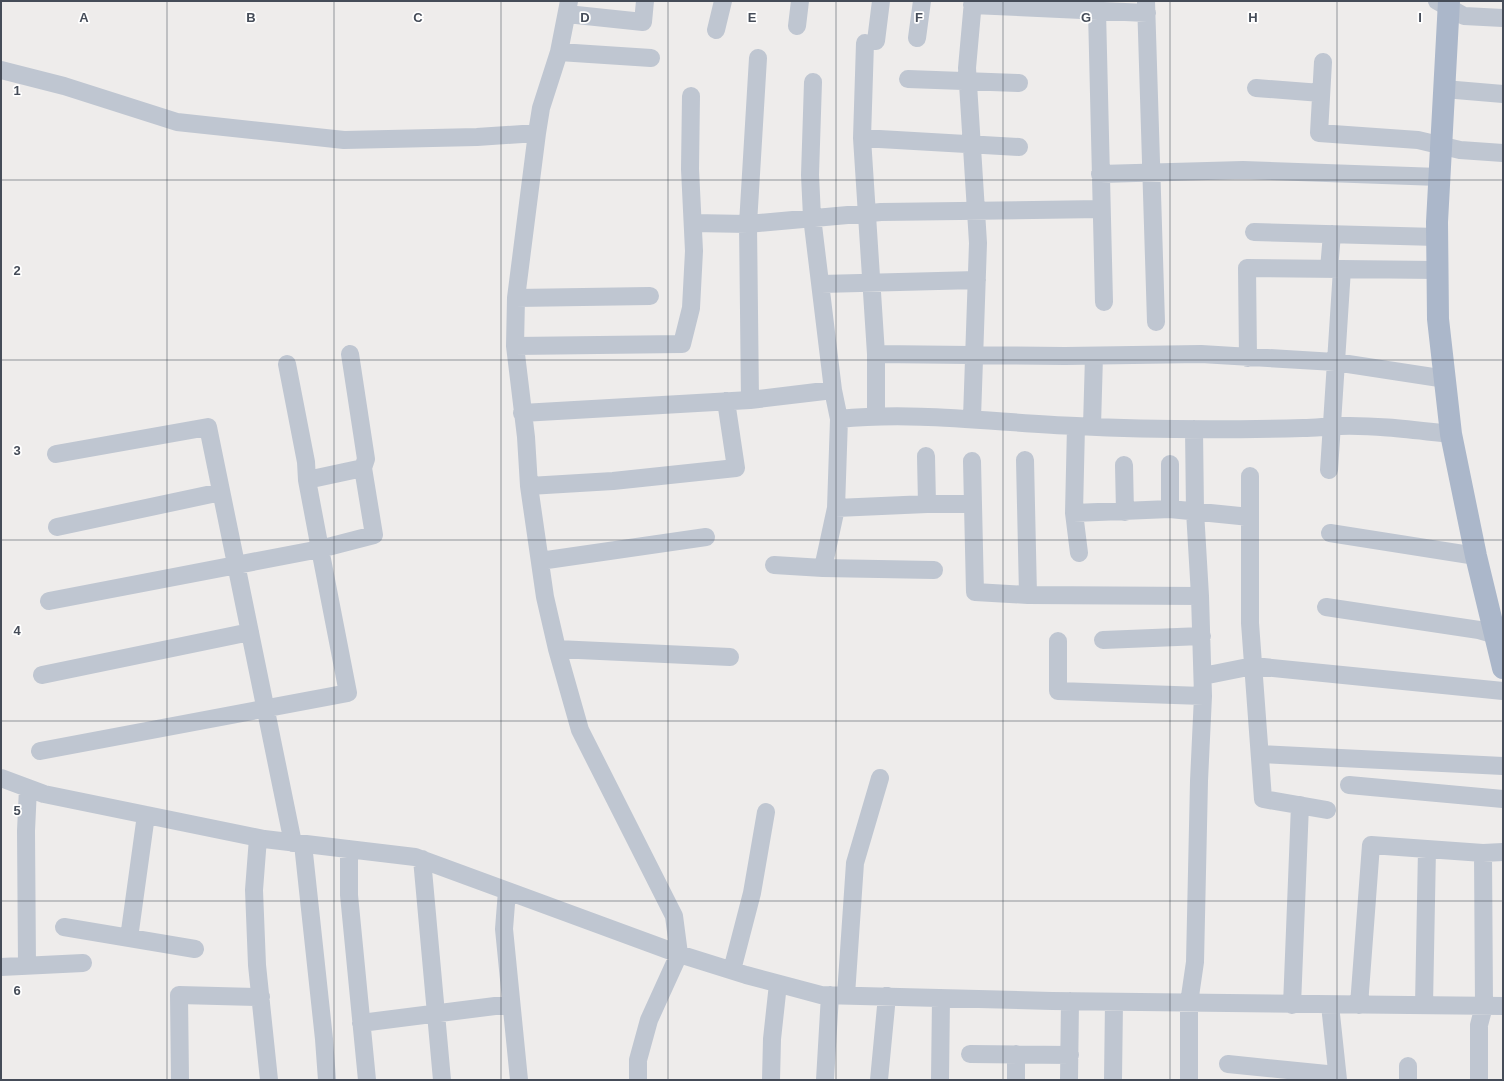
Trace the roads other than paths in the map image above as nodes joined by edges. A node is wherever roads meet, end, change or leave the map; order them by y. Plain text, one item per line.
1 (645, 1) edge
2 (723, 1) edge
3 (800, 1) edge
4 (881, 1) edge
5 (922, 1) edge
6 (972, 3) edge
7 (1445, 3) edge
8 (1147, 7) edge
9 (568, 8) edge
10 (1096, 11) junction
11 (1503, 18) edge
12 (797, 26) dead end
13 (716, 30) dead end
14 (917, 38) dead end
15 (560, 52) junction
16 (651, 58) dead end
17 (758, 58) dead end
18 (1324, 62) dead end
19 (1, 70) edge
20 (908, 79) dead end
21 (813, 82) dead end
22 (968, 82) junction
23 (1019, 84) dead end
24 (1256, 88) dead end
25 (1444, 89) junction
26 (1321, 93) junction
27 (1503, 94) edge
28 (691, 96) dead end
29 (537, 133) junction
30 (862, 138) junction
31 (972, 143) junction
32 (1441, 145) junction
33 (1019, 147) dead end
34 (1503, 153) edge
35 (1100, 174) junction
36 (1152, 174) junction
37 (1439, 177) junction
38 (1101, 209) junction
39 (976, 210) junction
40 (868, 214) junction
41 (812, 217) junction
42 (693, 223) junction
43 (748, 224) junction
44 (1254, 232) dead end
45 (1332, 234) junction
46 (1437, 237) junction
47 (1335, 269) junction
48 (1437, 270) junction
49 (977, 280) junction
50 (872, 282) junction
51 (821, 284) junction
52 (650, 296) dead end
53 (516, 298) junction
54 (1104, 302) dead end
55 (1156, 322) dead end
56 (514, 346) junction
57 (350, 354) dead end
58 (876, 354) junction
59 (974, 355) junction
60 (1094, 356) junction
61 (1248, 358) junction
62 (1335, 362) junction
63 (287, 364) dead end
64 (1446, 379) junction
65 (833, 390) junction
66 (750, 400) junction
67 (726, 401) junction
68 (522, 413) junction
69 (876, 415) junction
70 (972, 418) junction
71 (839, 419) junction
72 (1084, 426) junction
73 (1331, 427) junction
74 (1194, 429) junction
75 (1451, 434) junction
76 (56, 454) dead end
77 (926, 456) dead end
78 (1025, 460) dead end
79 (972, 461) dead end
80 (1170, 464) dead end
81 (1124, 465) dead end
82 (364, 468) junction
83 (1329, 470) dead end
84 (1250, 476) dead end
85 (307, 480) junction
86 (529, 486) junction
87 (221, 492) junction
88 (927, 504) junction
89 (972, 504) junction
90 (836, 508) junction
91 (1170, 509) junction
92 (1195, 511) junction
93 (1125, 512) junction
94 (1074, 513) junction
95 (1250, 517) junction
96 (57, 527) dead end
97 (1330, 534) dead end
98 (706, 537) dead end
99 (320, 550) junction
100 (1079, 553) dead end
101 (1476, 556) junction
102 (540, 561) junction
103 (774, 564) dead end
104 (236, 565) junction
105 (823, 568) junction
106 (934, 570) dead end
107 (1028, 595) junction
108 (1200, 596) junction
109 (49, 601) dead end
110 (1326, 607) dead end
111 (250, 632) junction
112 (1202, 636) junction
113 (1500, 636) edge
114 (1103, 640) dead end
115 (1058, 641) dead end
116 (557, 650) junction
117 (730, 657) dead end
118 (1253, 666) junction
119 (1503, 668) edge
120 (42, 675) dead end
121 (1203, 676) junction
122 (1503, 691) edge
123 (1203, 696) junction
124 (265, 707) junction
125 (40, 751) dead end
126 (1260, 754) junction
127 (1503, 766) edge
128 (1, 778) edge
129 (880, 778) dead end
130 (1349, 785) dead end
131 (28, 788) junction
132 (1503, 799) edge
133 (1300, 805) junction
134 (1327, 810) dead end
135 (766, 812) dead end
136 (146, 815) junction
137 (258, 838) junction
138 (298, 843) junction
139 (349, 849) junction
140 (1427, 849) junction
141 (1503, 852) edge
142 (1483, 853) junction
143 (422, 859) junction
144 (507, 891) junction
145 (64, 927) dead end
146 (129, 938) junction
147 (195, 949) dead end
148 (679, 954) junction
149 (83, 963) dead end
150 (27, 966) junction
151 (1, 967) edge
152 (732, 970) junction
153 (778, 984) junction
154 (838, 995) junction
155 (887, 996) junction
156 (261, 997) junction
157 (941, 998) junction
158 (1070, 1001) junction
159 (1114, 1002) junction
160 (1189, 1003) junction
161 (511, 1004) junction
162 (1292, 1005) junction
163 (1330, 1005) junction
164 (1359, 1005) junction
165 (1424, 1005) junction
166 (1484, 1006) junction
167 (1503, 1006) edge
168 (436, 1013) junction
169 (361, 1023) junction
170 (970, 1054) dead end
171 (1016, 1054) junction
172 (1070, 1055) junction
173 (1228, 1064) dead end
174 (1338, 1077) edge
175 (180, 1080) edge
176 (269, 1080) edge
177 (327, 1080) edge
178 (367, 1080) edge
179 (442, 1080) edge
180 (519, 1080) edge
181 (638, 1080) edge
182 (771, 1080) edge
183 (825, 1080) edge
184 (879, 1080) edge
185 (940, 1080) edge
186 (1016, 1080) edge
187 (1069, 1080) edge
188 (1113, 1080) edge
189 (1189, 1080) edge
190 (1479, 1080) edge

1 - 9 street
2 - 13 street
3 - 12 street
4 - 30 street
5 - 14 street
6 - 10 street
6 - 22 street
7 - 11 street
7 - 25 main road
8 - 10 street
8 - 36 street
9 - 15 street
10 - 35 street
15 - 16 street
15 - 29 street
17 - 43 street
18 - 26 street
19 - 29 street
20 - 22 street
21 - 41 street
22 - 23 street
22 - 31 street
24 - 26 street
25 - 27 street
25 - 32 main road
26 - 32 street
28 - 42 street
29 - 53 street
30 - 31 street
30 - 40 street
31 - 33 street
31 - 39 street
32 - 34 street
32 - 37 main road
35 - 36 street
35 - 38 street
36 - 37 street
36 - 55 street
37 - 46 main road
38 - 39 street
38 - 54 street
39 - 40 street
39 - 49 street
40 - 41 street
40 - 50 street
41 - 43 street
41 - 51 street
42 - 43 street
42 - 56 street
43 - 66 street
44 - 45 street
45 - 46 street
45 - 47 street
46 - 48 main road
47 - 48 street
47 - 61 street
47 - 62 street
48 - 64 main road
49 - 50 street
49 - 59 street
50 - 51 street
50 - 58 street
51 - 65 street
52 - 53 street
53 - 56 street
56 - 68 street
57 - 82 street
58 - 59 street
58 - 69 street
59 - 60 street
59 - 70 street
60 - 61 street
60 - 72 street
61 - 62 street
62 - 64 street
62 - 73 street
63 - 85 street
64 - 75 main road
65 - 66 street
65 - 71 street
66 - 67 street
67 - 68 street
67 - 86 street
68 - 86 street
69 - 70 street
69 - 71 street
70 - 72 street
71 - 90 street
72 - 74 street
72 - 94 street
73 - 74 street
73 - 75 street
73 - 83 street
74 - 92 street
75 - 101 main road
76 - 87 street
77 - 88 street
78 - 107 street
79 - 89 street
80 - 91 street
81 - 93 street
82 - 85 street
82 - 99 street
84 - 95 street
85 - 99 street
86 - 102 street
87 - 96 street
87 - 104 street
88 - 89 street
88 - 90 street
89 - 107 street
90 - 105 street
91 - 92 street
91 - 93 street
92 - 95 street
92 - 108 street
93 - 94 street
94 - 100 street
95 - 118 street
97 - 101 street
98 - 102 street
99 - 104 street
99 - 124 street
101 - 113 main road
102 - 116 street
103 - 105 street
104 - 109 street
104 - 111 street
105 - 106 street
107 - 108 street
108 - 112 street
110 - 113 street
111 - 120 street
111 - 124 street
112 - 114 street
112 - 121 street
113 - 119 main road
115 - 123 street
116 - 117 street
116 - 148 street
118 - 121 street
118 - 122 street
118 - 126 street
121 - 123 street
123 - 160 street
124 - 125 street
124 - 138 street
126 - 127 street
126 - 133 street
128 - 131 street
129 - 154 street
130 - 132 street
131 - 136 street
131 - 150 street
133 - 134 street
133 - 162 street
135 - 152 street
136 - 137 street
136 - 146 street
137 - 138 street
137 - 156 street
138 - 139 street
138 - 177 street
139 - 143 street
139 - 169 street
140 - 142 street
140 - 164 street
140 - 165 street
141 - 142 street
142 - 166 street
143 - 144 street
143 - 168 street
144 - 148 street
144 - 161 street
145 - 146 street
146 - 147 street
148 - 152 street
148 - 181 street
149 - 150 street
150 - 151 street
152 - 153 street
153 - 154 street
153 - 182 street
154 - 155 street
154 - 183 street
155 - 157 street
155 - 184 street
156 - 175 street
156 - 176 street
157 - 158 street
157 - 185 street
158 - 159 street
158 - 172 street
159 - 160 street
159 - 188 street
160 - 162 street
160 - 189 street
161 - 168 street
161 - 180 street
162 - 163 street
163 - 164 street
163 - 174 street
164 - 165 street
165 - 166 street
166 - 167 street
166 - 190 street
168 - 169 street
168 - 179 street
169 - 178 street
170 - 171 street
171 - 172 street
171 - 186 street
172 - 187 street
173 - 174 street

